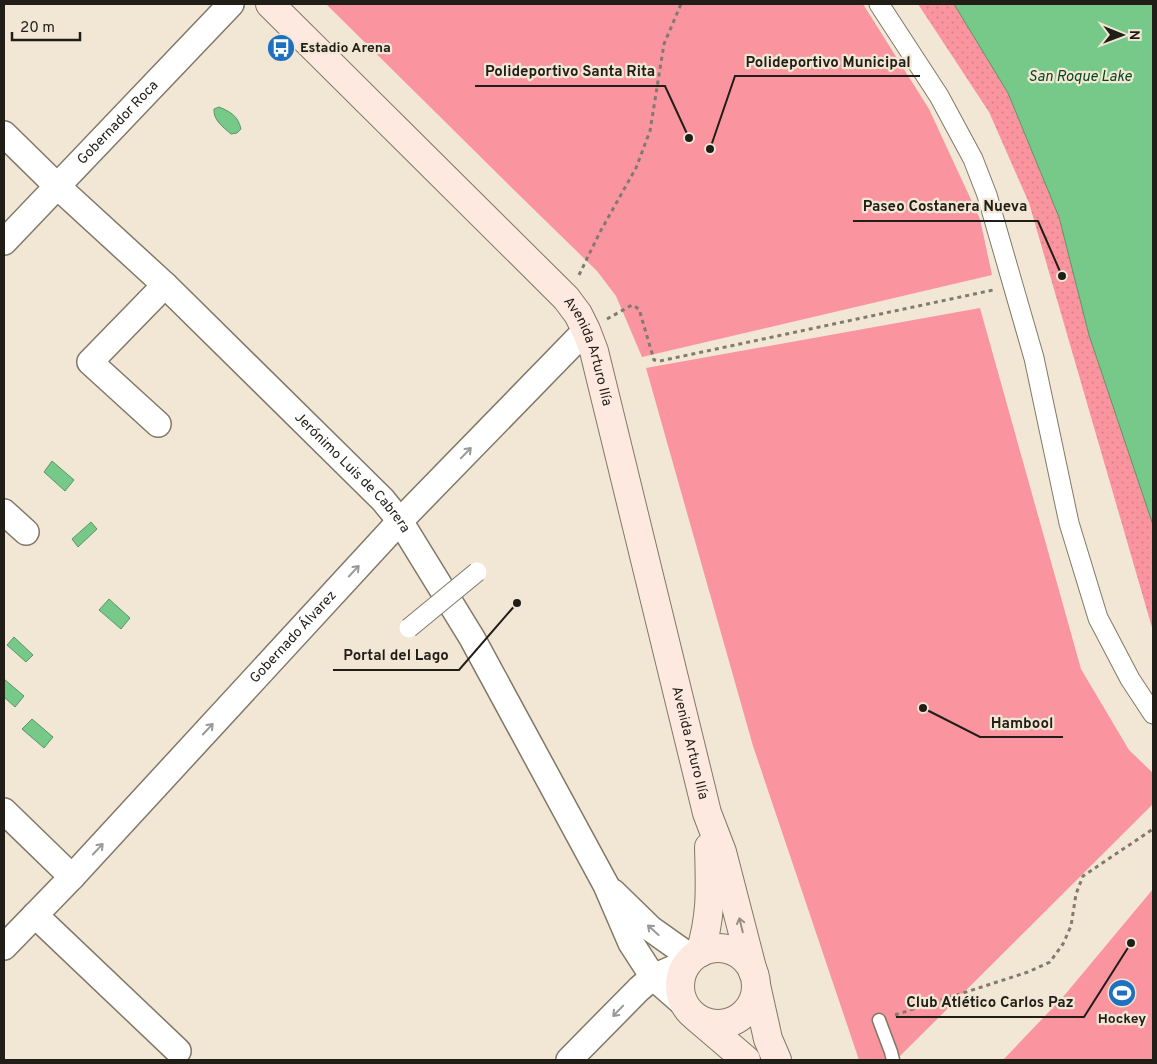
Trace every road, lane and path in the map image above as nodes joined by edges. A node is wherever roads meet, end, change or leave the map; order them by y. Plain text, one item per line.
1 (231, 4) edge
2 (270, 4) edge
3 (681, 4) edge
4 (879, 4) edge
5 (4, 134) edge
6 (57, 186) junction
7 (4, 242) edge
8 (578, 276) dead end
9 (165, 285) junction
10 (1013, 286) junction
11 (586, 330) junction
12 (158, 424) dead end
13 (4, 512) edge
14 (400, 521) junction
15 (26, 532) dead end
16 (477, 572) dead end
17 (409, 628) dead end
18 (1153, 714) edge
19 (4, 811) edge
20 (707, 813) junction
21 (1153, 829) edge
22 (72, 877) junction
23 (606, 886) junction
24 (35, 915) junction
25 (4, 947) edge
26 (694, 957) junction
27 (653, 977) junction
28 (754, 977) junction
29 (690, 1011) junction
30 (879, 1020) joint
31 (178, 1051) dead end
32 (570, 1060) edge
33 (746, 1060) edge
34 (777, 1060) edge
35 (893, 1060) edge

1 - 6 street, Gobernador Roca
2 - 11 main road, Avenida Arturo Ilía
3 - 8 path
4 - 10 street
5 - 6 street, Jerónimo Luis de Cabrera
6 - 7 street, Gobernador Roca
6 - 9 street, Jerónimo Luis de Cabrera
9 - 12 street
9 - 14 street, Jerónimo Luis de Cabrera
10 - 11 path
10 - 18 street
14 -> 11 street, Gobernado Álvarez
11 - 20 main road, Avenida Arturo Ilía
13 - 15 street
22 -> 14 street, Gobernado Álvarez
14 - 23 street, Jerónimo Luis de Cabrera
16 - 17 street, bridge
19 - 22 street
20 - 26 main road, Avenida Arturo Ilía
28 -> 20 main road, Avenida Arturo Ilía
21 - 30 path
22 - 24 street, Gobernado Álvarez
26 -> 23 street, Jerónimo Luis de Cabrera
23 - 27 street, Jerónimo Luis de Cabrera
24 - 25 street, Gobernado Álvarez
24 - 31 street
26 - 27 street
26 - 28 main road
26 - 29 main road
27 - 29 street, Jerónimo Luis de Cabrera
27 -> 32 street
28 - 29 main road
28 - 34 main road, Avenida Arturo Ilía
29 - 33 main road
30 - 35 lane

